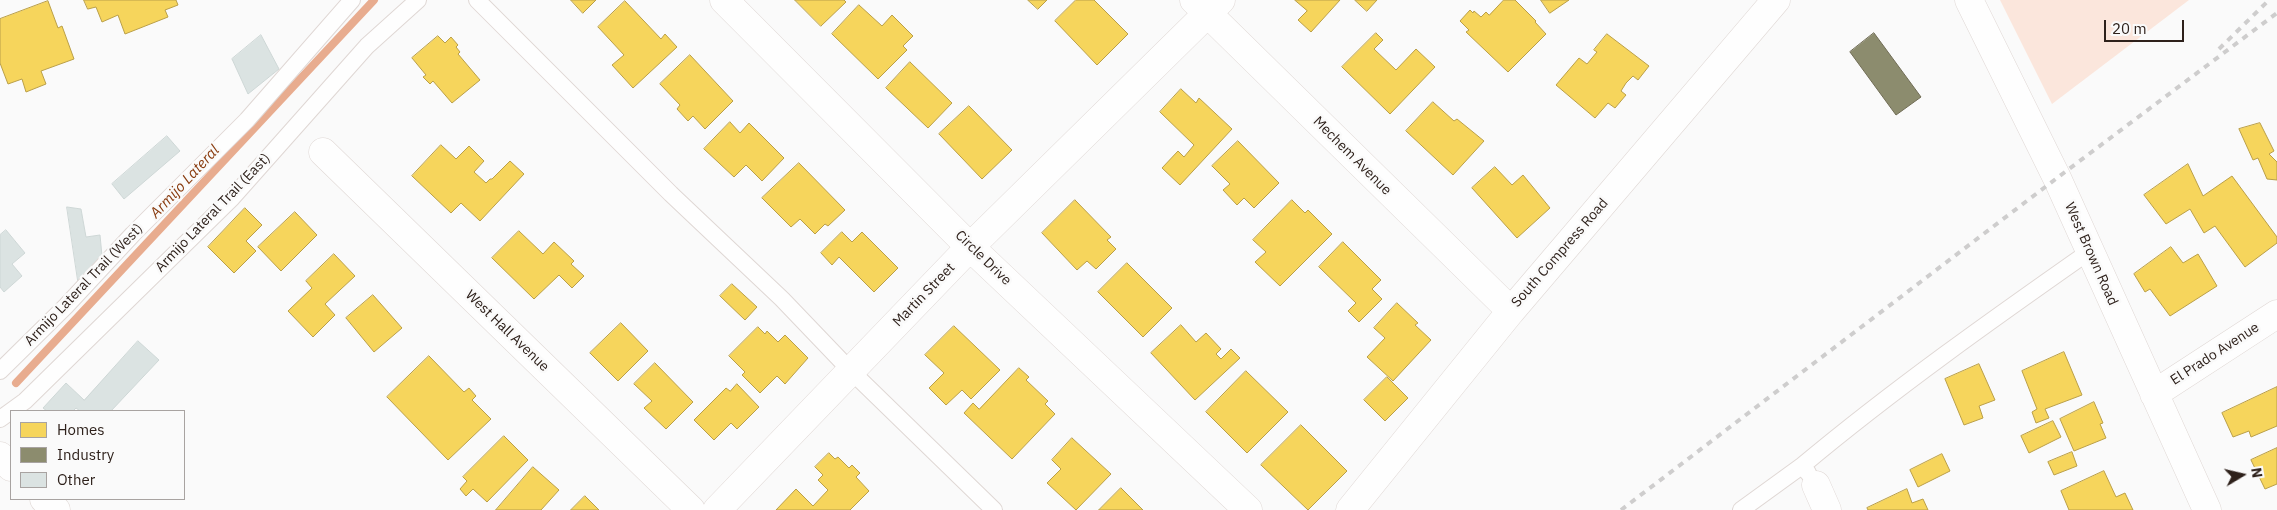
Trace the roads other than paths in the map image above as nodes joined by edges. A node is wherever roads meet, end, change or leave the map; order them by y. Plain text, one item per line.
1 (352, 0) edge
2 (418, 0) edge
3 (477, 0) edge
4 (724, 0) edge
5 (1776, 0) edge
6 (1969, 0) edge
7 (1208, 5) edge
8 (323, 152) dead end
9 (970, 247) junction
10 (2090, 251) junction
11 (1511, 311) junction
12 (2277, 314) edge
13 (0, 370) edge
14 (850, 370) junction
15 (2154, 394) junction
16 (12, 410) edge
17 (10, 411) edge
18 (0, 419) edge
19 (0, 456) edge
20 (10, 466) edge
21 (1810, 475) junction
22 (45, 500) edge
23 (56, 510) edge
24 (691, 510) edge
25 (718, 510) edge
26 (994, 510) edge
27 (1248, 510) edge
28 (1350, 510) edge
29 (1741, 510) edge
30 (1826, 510) edge
31 (2207, 510) edge

1 - 13 lane, Armijo Lateral Trail (West)
2 - 16 lane, Armijo Lateral Trail (East)
3 - 14 lane
4 - 9 street, Circle Drive
5 - 11 street, South Compress Road
6 - 10 street, West Brown Road
7 - 9 street, Martin Street
7 - 11 street, Mechem Avenue
8 - 24 street, West Hall Avenue
9 - 14 street, Martin Street
9 - 27 street, Circle Drive
10 - 15 street, West Brown Road
10 - 21 lane
11 - 28 street, South Compress Road
12 - 15 street, El Prado Avenue
14 - 25 street, Martin Street
14 - 26 lane
15 - 31 street, West Brown Road
17 - 18 lane, Armijo Lateral Trail (East)
19 - 20 street
21 - 29 lane
21 - 30 street
22 - 23 street

